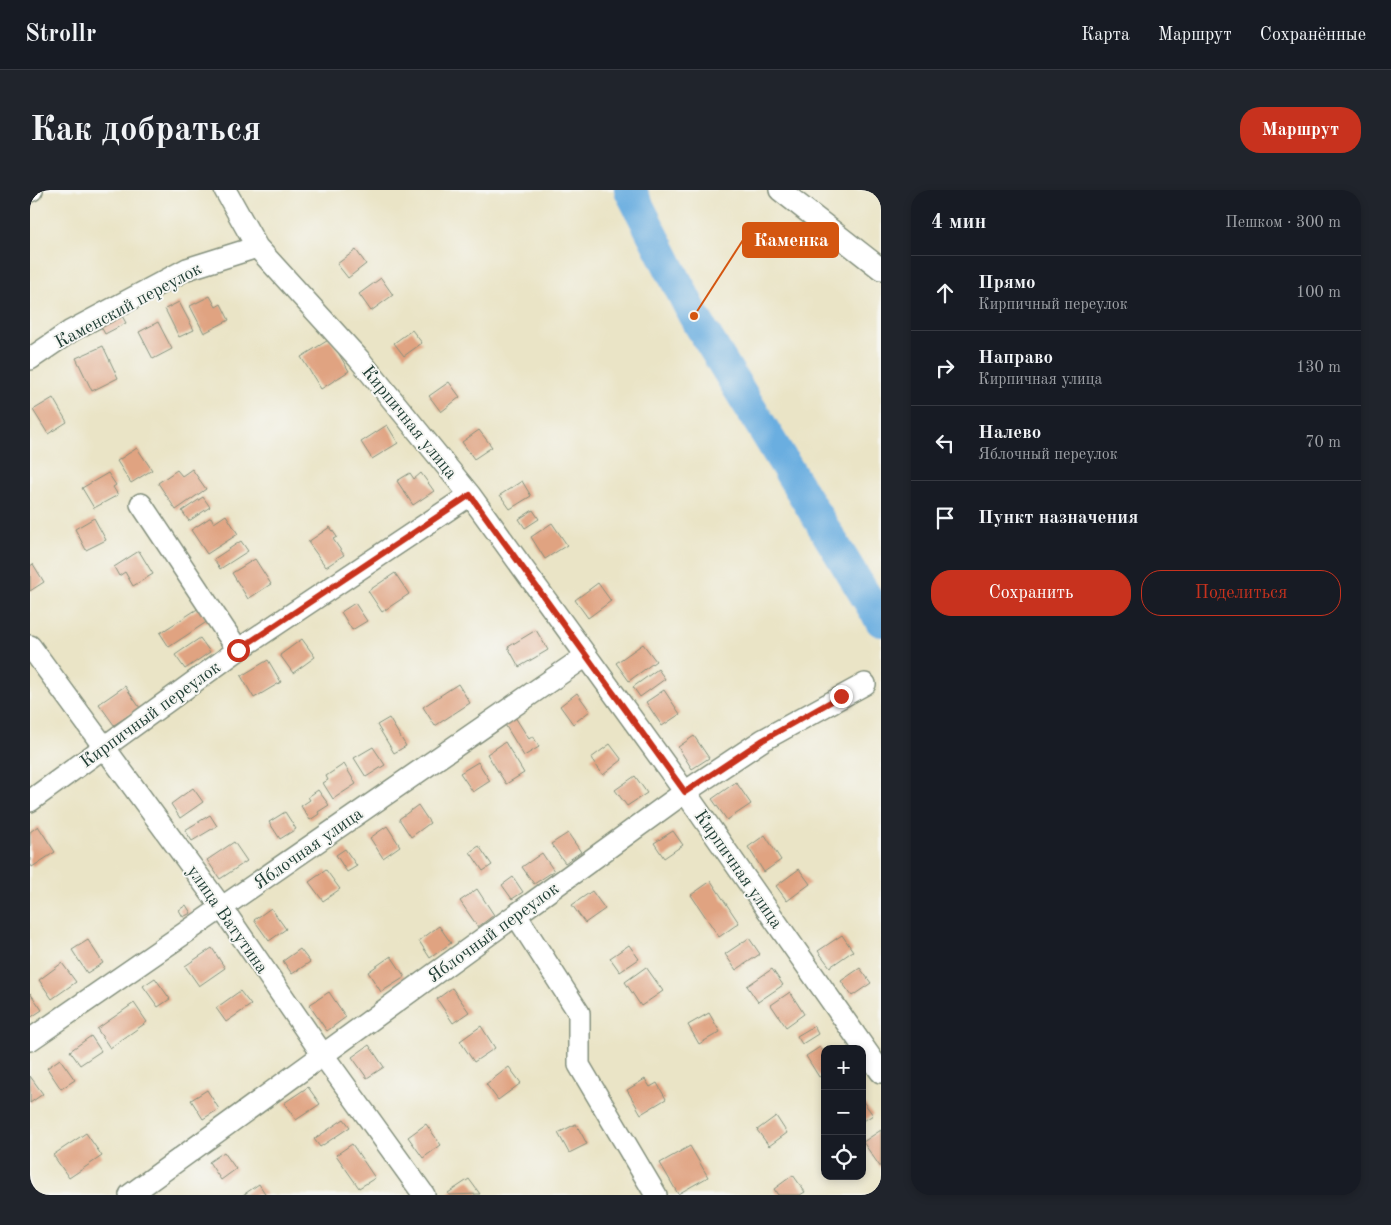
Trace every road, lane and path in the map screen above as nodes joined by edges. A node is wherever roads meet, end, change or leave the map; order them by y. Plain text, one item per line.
1 (224, 190) edge
2 (780, 190) edge
3 (256, 247) junction
4 (881, 268) edge
5 (30, 359) edge
6 (470, 495) junction
7 (141, 504) dead end
8 (30, 646) edge
9 (238, 650) junction
10 (586, 656) junction
11 (865, 684) dead end
12 (104, 748) junction
13 (685, 792) junction
14 (30, 801) edge
15 (222, 908) junction
16 (516, 915) junction
17 (30, 1040) edge
18 (323, 1055) junction
19 (881, 1072) edge
20 (130, 1195) edge
21 (424, 1195) edge
22 (656, 1195) edge

1 - 3 street, Кирпичная улица
2 - 4 street
3 - 5 street, Каменский переулок
3 - 6 street, Кирпичная улица
6 - 9 street, Кирпичный переулок
6 - 10 street, Кирпичная улица
7 - 9 street
8 - 12 street, улица Ватутина
9 - 12 street, Кирпичный переулок
10 - 13 street, Кирпичная улица
10 - 15 street, Яблочная улица
11 - 13 street, Яблочный переулок
12 - 14 street, Кирпичный переулок
12 - 15 street, улица Ватутина
13 - 16 street, Яблочный переулок
13 - 19 street, Кирпичная улица
15 - 17 street, Яблочная улица
15 - 18 street, улица Ватутина
16 - 18 street, Яблочный переулок
16 - 22 street
18 - 20 street, Яблочный переулок
18 - 21 street, улица Ватутина

